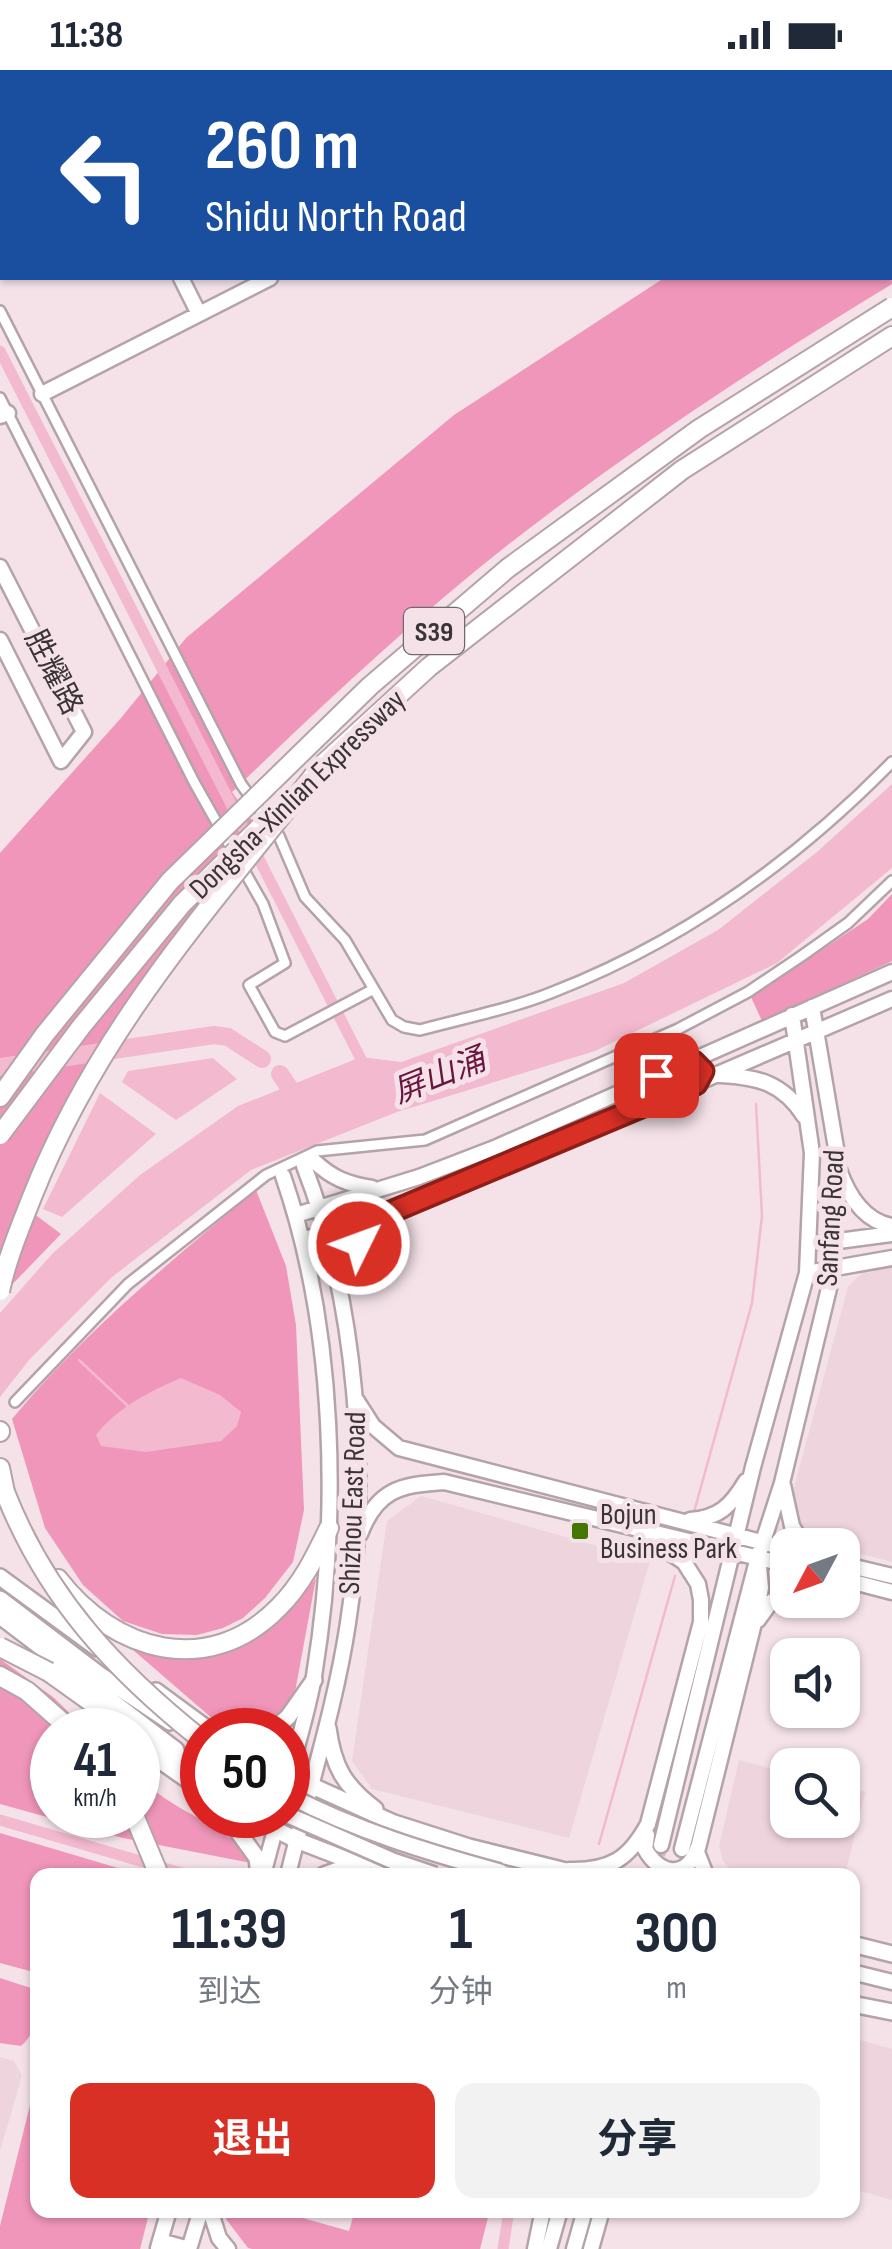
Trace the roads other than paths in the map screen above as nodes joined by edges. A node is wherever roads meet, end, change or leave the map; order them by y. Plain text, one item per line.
1 (182, 280) edge
2 (266, 280) edge
3 (892, 307) edge
4 (200, 314) junction
5 (2, 319) edge
6 (892, 336) edge
7 (42, 394) junction
8 (0, 398) edge
9 (4, 414) edge
10 (0, 566) edge
11 (0, 640) edge
12 (892, 762) edge
13 (322, 766) junction
14 (892, 881) edge
15 (892, 972) edge
16 (372, 990) junction
17 (892, 999) edge
18 (812, 1007) junction
19 (792, 1015) junction
20 (816, 1032) junction
21 (45, 1034) junction
22 (796, 1039) junction
23 (682, 1063) junction
24 (715, 1074) junction
25 (0, 1079) edge
26 (696, 1084) junction
27 (0, 1097) edge
28 (808, 1122) junction
29 (0, 1136) edge
30 (812, 1153) junction
31 (836, 1153) junction
32 (283, 1176) dead end
33 (419, 1177) junction
34 (378, 1190) junction
35 (428, 1198) junction
36 (320, 1208) junction
37 (386, 1214) junction
38 (296, 1215) junction
39 (892, 1230) edge
40 (326, 1233) junction
41 (303, 1240) junction
42 (832, 1242) junction
43 (808, 1246) junction
44 (892, 1258) edge
45 (833, 1268) junction
46 (807, 1273) junction
47 (0, 1292) edge
48 (340, 1296) junction
49 (345, 1334) junction
50 (319, 1337) junction
51 (355, 1398) junction
52 (16, 1402) dead end
53 (444, 1460) junction
54 (754, 1467) junction
55 (2, 1478) edge
56 (444, 1482) junction
57 (782, 1483) junction
58 (640, 1513) junction
59 (677, 1521) junction
60 (329, 1528) junction
61 (793, 1528) edge
62 (636, 1529) junction
63 (356, 1544) junction
64 (735, 1544) junction
65 (760, 1550) junction
66 (770, 1550) edge
67 (770, 1555) edge
68 (860, 1568) edge
69 (892, 1576) edge
70 (0, 1577) edge
71 (860, 1584) edge
72 (892, 1592) edge
73 (0, 1599) edge
74 (770, 1604) edge
75 (0, 1616) edge
76 (753, 1629) junction
77 (0, 1639) edge
78 (0, 1650) edge
79 (0, 1676) edge
80 (314, 1680) junction
81 (335, 1685) junction
82 (46, 1708) edge
83 (89, 1708) edge
84 (99, 1708) edge
85 (294, 1708) edge
86 (306, 1708) edge
87 (180, 1709) edge
88 (180, 1723) edge
89 (180, 1728) edge
90 (328, 1728) junction
91 (180, 1754) edge
92 (310, 1786) joint
93 (310, 1806) edge
94 (364, 1811) junction
95 (394, 1823) junction
96 (648, 1824) junction
97 (310, 1825) edge
98 (144, 1838) edge
99 (243, 1838) edge
100 (272, 1838) edge
101 (296, 1840) joint
102 (661, 1844) tunnel mouth
103 (690, 1848) junction
104 (350, 1862) junction
105 (156, 1868) edge
106 (259, 1868) edge
107 (263, 1868) edge
108 (290, 1868) edge
109 (336, 1868) edge
110 (367, 1868) edge
111 (414, 1868) edge
112 (485, 1868) edge
113 (554, 1868) edge
114 (595, 1868) edge
115 (663, 1868) edge
116 (684, 1868) edge
117 (702, 1868) edge
118 (860, 1946) edge
119 (892, 1954) edge
120 (860, 1974) edge
121 (892, 1982) edge
122 (860, 2006) edge
123 (860, 2008) edge
124 (892, 2012) edge
125 (892, 2021) edge
126 (167, 2218) edge
127 (198, 2218) edge
128 (213, 2218) edge
129 (541, 2218) edge
130 (558, 2218) edge
131 (583, 2218) edge
132 (600, 2218) edge
133 (159, 2245) edge
134 (188, 2249) edge
135 (228, 2249) edge
136 (534, 2249) edge
137 (549, 2249) edge
138 (574, 2249) edge
139 (592, 2249) edge

1 - 4 main road
2 - 4 main road
3 - 21 highway, Dongsha-Xinlian Expressway / S39, bridge
4 - 7 main road
5 - 7 street
6 - 13 highway, Dongsha-Xinlian Expressway / S39
7 - 16 street
8 - 9 street
9 - 16 street
10 - 11 main road, 胜耀路
12 - 16 street
13 - 29 highway, Dongsha-Xinlian Expressway / S39, bridge
13 - 47 highway, bridge
14 - 52 street
15 - 18 main road
17 - 20 main road
18 - 19 main road
18 - 20 main road, Sanfang Road
19 - 22 main road, Sanfang Road
19 - 23 main road
20 - 22 main road
20 - 31 main road, Sanfang Road
21 - 25 highway
21 - 27 highway, Dongsha-Xinlian Expressway / S39
22 - 24 main road
22 - 28 main road, Sanfang Road
23 - 26 main road
23 - 33 main road
24 - 26 main road
24 - 28 main road
26 - 35 main road
28 - 30 main road, Sanfang Road
30 - 31 main road
30 - 43 main road, Sanfang Road
31 - 39 main road
31 - 42 main road, Sanfang Road
32 - 38 main road, Shizhou East Road
33 - 34 main road
33 - 35 main road
34 - 36 main road
34 - 36 main road, Shizhou East Road
35 - 37 main road
36 - 38 main road
36 - 40 main road, Shizhou East Road
37 - 40 main road
37 - 48 main road
38 - 41 main road, Shizhou East Road
39 - 42 main road
40 - 41 main road
40 - 48 main road, Shizhou East Road
41 - 50 main road, Shizhou East Road
42 - 43 main road
42 - 45 main road, Sanfang Road
43 - 46 main road, Sanfang Road
44 - 45 main road
45 - 46 main road
45 - 57 main road, Sanfang Road
46 - 54 main road, Sanfang Road
48 - 49 main road, Shizhou East Road
49 - 50 main road
49 - 51 main road, Shizhou East Road
50 - 60 main road, Shizhou East Road
51 - 53 main road
51 - 63 main road, Shizhou East Road
53 - 56 main road
53 - 58 main road
54 - 59 main road
54 - 64 main road, Sanfang Road
55 - 60 highway, bridge
55 - 88 highway, bridge
56 - 62 main road
56 - 63 main road
57 - 61 main road
57 - 65 main road, Sanfang Road
58 - 59 main road
58 - 62 main road
59 - 64 main road
60 - 80 main road, Shizhou East Road
62 - 64 main road
62 - 96 main road
63 - 81 main road, Shizhou East Road
64 - 65 main road
64 - 102 main road, Sanfang Road
65 - 66 main road
65 - 67 main road
65 - 76 main road
65 - 103 main road, Sanfang Road
68 - 69 main road
70 - 87 main road
71 - 72 main road
73 - 89 main road, bridge
74 - 76 main road
75 - 91 main road
76 - 103 main road
77 - 83 main road
78 - 84 highway, bridge
79 - 82 highway
80 - 81 main road
80 - 85 main road
80 - 86 main road, Shizhou East Road
81 - 90 main road, Shizhou East Road
90 - 92 main road, Shizhou East Road
90 - 95 main road
92 - 94 main road
93 - 112 main road, bridge
94 - 95 main road
94 - 104 main road
95 - 113 main road
96 - 114 main road
96 - 115 main road
97 - 111 main road, bridge
98 - 105 highway
99 - 106 main road
100 - 107 main road
101 - 104 main road
101 - 108 main road, Shizhou East Road
103 - 116 main road
103 - 117 main road
104 - 109 main road
104 - 110 main road
118 - 119 main road
120 - 121 main road
122 - 124 main road
123 - 125 main road
126 - 133 main road
127 - 134 main road
128 - 135 main road
129 - 136 main road
130 - 137 main road
131 - 138 main road
132 - 139 main road
133 - 134 main road

